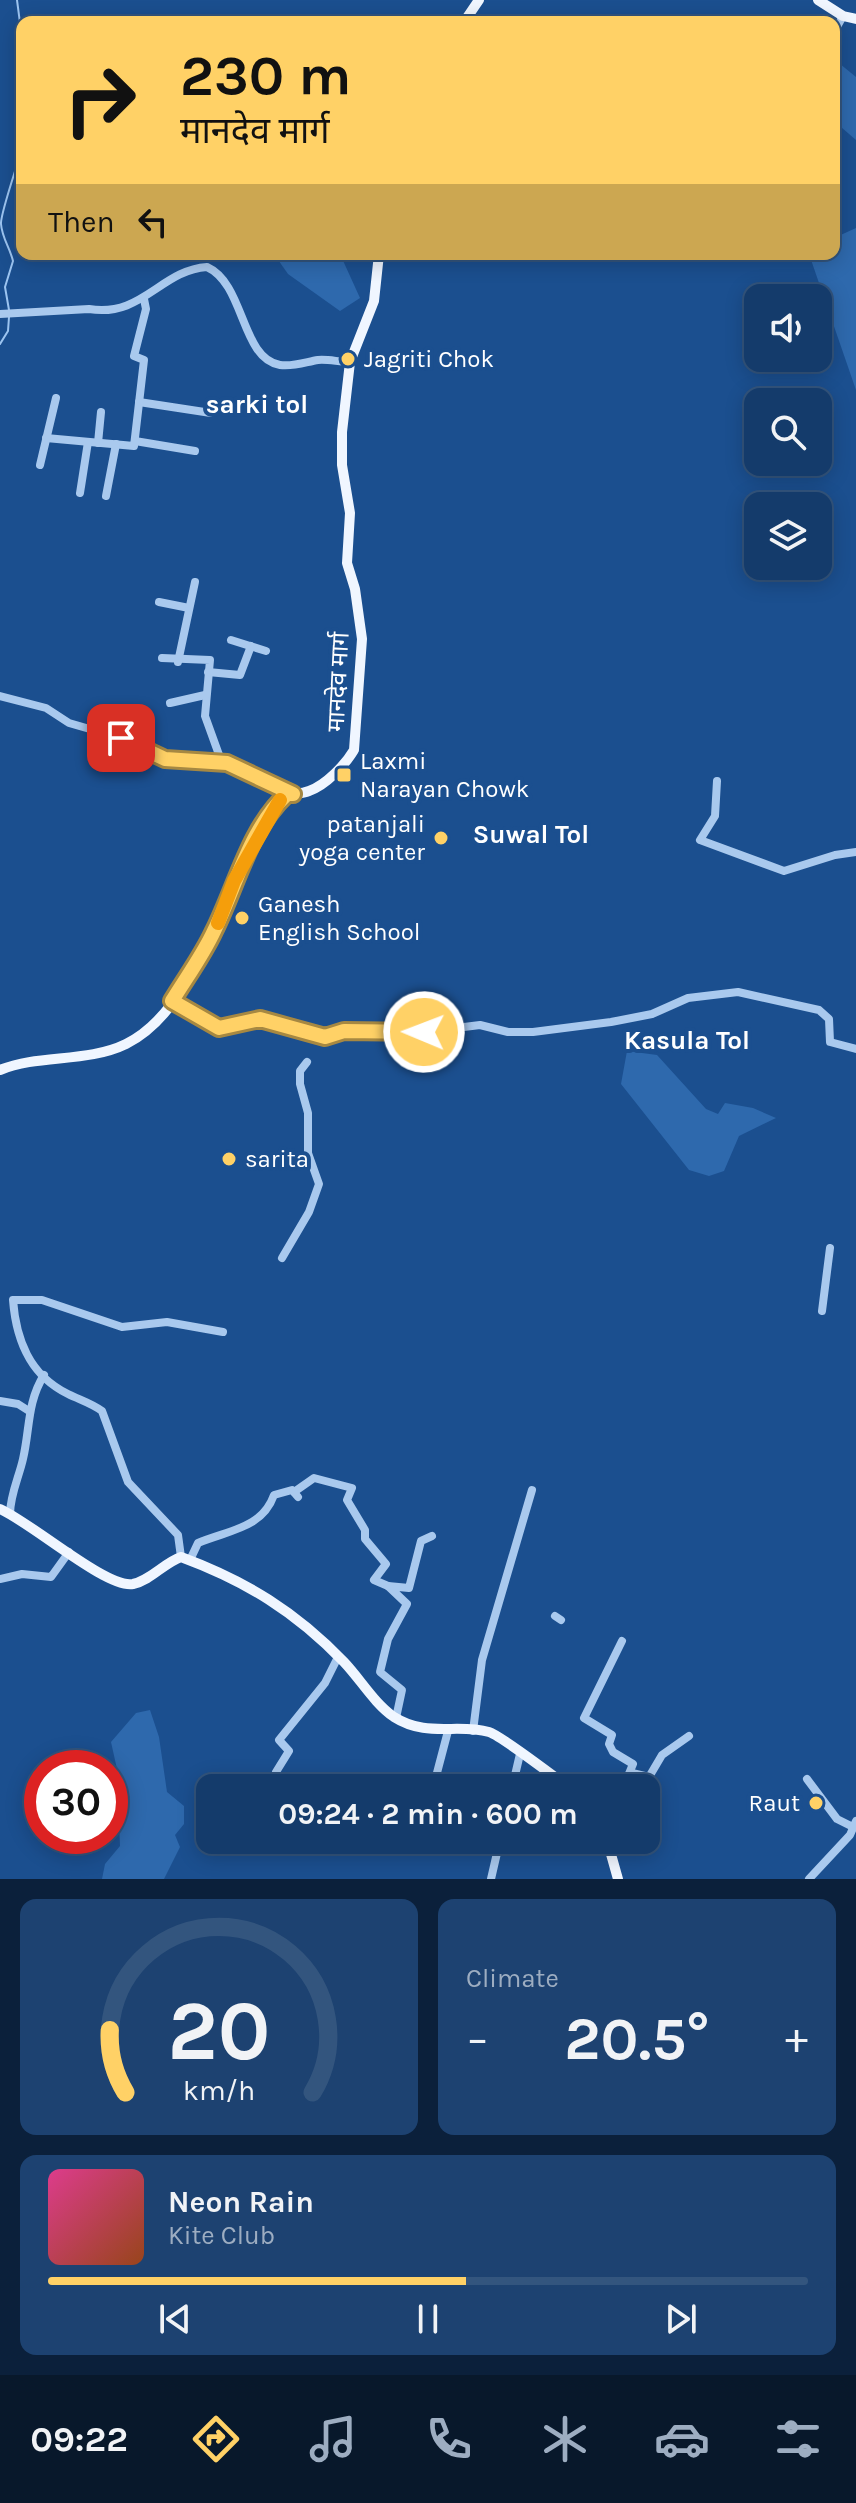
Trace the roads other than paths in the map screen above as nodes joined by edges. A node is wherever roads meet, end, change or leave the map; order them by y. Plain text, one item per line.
1 (818, 0) edge
2 (843, 16) junction
3 (856, 19) edge
4 (840, 21) edge
5 (378, 260) edge
6 (144, 299) junction
7 (3, 314) edge
8 (350, 362) junction
9 (56, 398) dead end
10 (139, 402) junction
11 (101, 412) dead end
12 (211, 413) dead end
13 (46, 438) junction
14 (135, 441) junction
15 (93, 442) junction
16 (116, 444) junction
17 (195, 451) dead end
18 (40, 465) dead end
19 (80, 493) dead end
20 (106, 496) dead end
21 (195, 582) dead end
22 (159, 602) dead end
23 (189, 608) junction
24 (231, 640) dead end
25 (251, 646) junction
26 (266, 651) dead end
27 (162, 658) dead end
28 (178, 662) junction
29 (208, 672) junction
30 (205, 695) junction
31 (0, 696) edge
32 (170, 703) dead end
33 (222, 763) junction
34 (717, 781) dead end
35 (293, 794) junction
36 (856, 852) edge
37 (172, 1001) junction
38 (856, 1049) edge
39 (307, 1062) dead end
40 (0, 1070) edge
41 (830, 1248) dead end
42 (282, 1258) dead end
43 (822, 1311) dead end
44 (223, 1332) dead end
45 (44, 1375) junction
46 (0, 1401) edge
47 (29, 1411) junction
48 (532, 1490) dead end
49 (5, 1511) edge
50 (432, 1536) dead end
51 (69, 1552) junction
52 (186, 1558) junction
53 (0, 1579) edge
54 (388, 1586) junction
55 (622, 1641) dead end
56 (338, 1657) junction
57 (396, 1718) junction
58 (448, 1731) junction
59 (473, 1731) junction
60 (689, 1736) dead end
61 (520, 1754) junction
62 (632, 1773) joint
63 (276, 1774) edge
64 (437, 1774) edge
65 (515, 1774) edge
66 (549, 1774) edge
67 (807, 1779) dead end
68 (854, 1824) edge
69 (497, 1854) edge
70 (611, 1854) edge
71 (491, 1879) edge
72 (618, 1879) edge
73 (809, 1879) edge

1 - 2 main road
2 - 3 main road
2 - 4 street
5 - 8 main road, मानदेव मार्ग
6 - 7 street
6 - 8 street
6 - 10 street
8 - 35 main road, मानदेव मार्ग
9 - 13 street
10 - 12 street
10 - 14 street
11 - 15 street
13 - 15 street
13 - 18 street
14 - 16 street
14 - 17 street
15 - 16 street
15 - 19 street
16 - 20 street
21 - 23 street
22 - 23 street
23 - 28 street
24 - 25 street
25 - 26 street
25 - 29 street
27 - 28 street
28 - 29 street
29 - 30 street
30 - 32 street
30 - 33 street
31 - 33 street
33 - 35 street
34 - 36 street
35 - 37 main road, मानदेव मार्ग
37 - 38 street
37 - 40 main road, मानदेव मार्ग
39 - 42 street
41 - 43 street
44 - 45 street
45 - 47 street
45 - 52 street
46 - 47 street
47 - 49 street
48 - 59 street
49 - 51 main road
50 - 54 street
51 - 52 main road
51 - 53 street
52 - 54 street
52 - 56 main road
54 - 57 street
55 - 62 street
56 - 57 main road
56 - 63 street
57 - 58 main road
58 - 59 main road
58 - 64 street
59 - 61 main road
60 - 62 street
61 - 65 street
61 - 66 main road
67 - 68 street
68 - 73 street
69 - 71 street
70 - 72 main road

